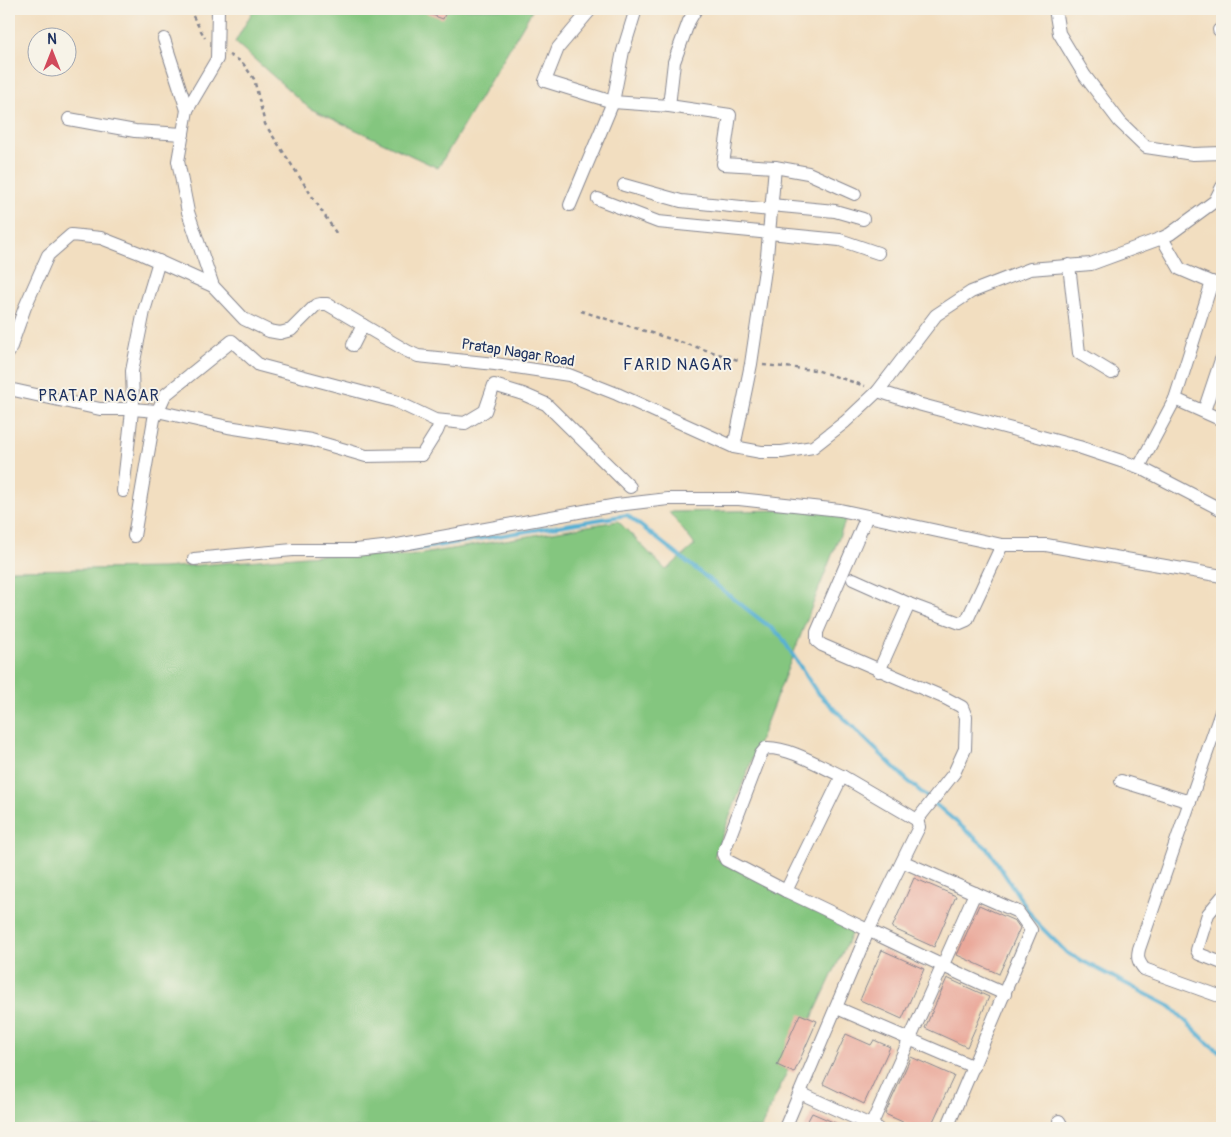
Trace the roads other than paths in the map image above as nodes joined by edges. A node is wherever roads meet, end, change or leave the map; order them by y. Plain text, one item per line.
1 (218, 9) edge
2 (591, 9) edge
3 (636, 9) edge
4 (696, 9) edge
5 (1055, 9) edge
6 (164, 39) dead end
7 (614, 102) junction
8 (669, 106) junction
9 (187, 110) junction
10 (69, 119) dead end
11 (183, 134) junction
12 (1222, 153) edge
13 (775, 167) junction
14 (624, 185) dead end
15 (1222, 188) edge
16 (855, 194) dead end
17 (598, 199) dead end
18 (570, 204) dead end
19 (771, 207) junction
20 (863, 220) dead end
21 (769, 232) junction
22 (1162, 238) junction
23 (878, 253) dead end
24 (159, 261) junction
25 (1069, 266) junction
26 (1217, 285) edge
27 (213, 286) junction
28 (363, 325) junction
29 (353, 345) dead end
30 (9, 352) edge
31 (1221, 360) dead end
32 (1112, 373) dead end
33 (9, 389) edge
34 (878, 391) junction
35 (1175, 399) junction
36 (132, 409) junction
37 (157, 411) junction
38 (1204, 411) junction
39 (441, 420) junction
40 (1222, 420) edge
41 (734, 447) junction
42 (1139, 467) junction
43 (630, 487) dead end
44 (123, 491) dead end
45 (1222, 510) edge
46 (867, 516) junction
47 (134, 536) dead end
48 (1002, 545) junction
49 (194, 559) dead end
50 (1222, 576) edge
51 (853, 579) dead end
52 (909, 604) junction
53 (879, 671) junction
54 (1222, 709) edge
55 (842, 776) junction
56 (1121, 781) dead end
57 (1190, 802) junction
58 (920, 817) junction
59 (904, 862) junction
60 (786, 891) junction
61 (975, 893) junction
62 (1222, 897) edge
63 (869, 929) junction
64 (1222, 963) edge
65 (942, 967) junction
66 (1005, 994) junction
67 (1222, 997) edge
68 (837, 1008) junction
69 (910, 1039) junction
70 (974, 1067) junction
71 (800, 1093) junction
72 (873, 1127) edge
73 (785, 1128) edge
74 (947, 1128) edge

1 - 9 street, Pratap Nagar Road
2 - 7 street
3 - 7 street
4 - 8 street
5 - 12 street
6 - 9 street
7 - 8 street
7 - 18 street
8 - 13 street
9 - 11 street, Pratap Nagar Road
10 - 11 street
11 - 27 street, Pratap Nagar Road
13 - 16 street
13 - 19 street
14 - 19 street
15 - 22 street, Pratap Nagar Road
17 - 21 street
19 - 20 street
19 - 21 street
21 - 23 street
21 - 41 street
22 - 25 street, Pratap Nagar Road
22 - 26 street
24 - 27 street
24 - 30 street
24 - 36 street
25 - 32 street
25 - 34 street, Pratap Nagar Road
26 - 35 street
27 - 28 street, Pratap Nagar Road
28 - 29 street
28 - 41 street, Pratap Nagar Road
31 - 38 street
33 - 36 street
34 - 41 street, Pratap Nagar Road
34 - 42 street
35 - 38 street
35 - 42 street
36 - 37 street
36 - 44 street
37 - 39 street
37 - 39 street
37 - 47 street
38 - 40 street
39 - 43 street
42 - 45 street
46 - 48 street
46 - 49 street
46 - 53 street
48 - 50 street
48 - 52 street
51 - 52 street
52 - 53 street
53 - 58 street
54 - 57 street
55 - 58 street
55 - 60 street
55 - 60 street
56 - 57 street
57 - 67 street
58 - 59 street
59 - 61 street
59 - 63 street
60 - 63 street
61 - 65 street
61 - 66 street
62 - 64 street
63 - 65 street
63 - 68 street
65 - 66 street
65 - 69 street
66 - 70 street
68 - 69 street
68 - 71 street
69 - 70 street
69 - 72 street
70 - 74 street
71 - 72 street
71 - 73 street

